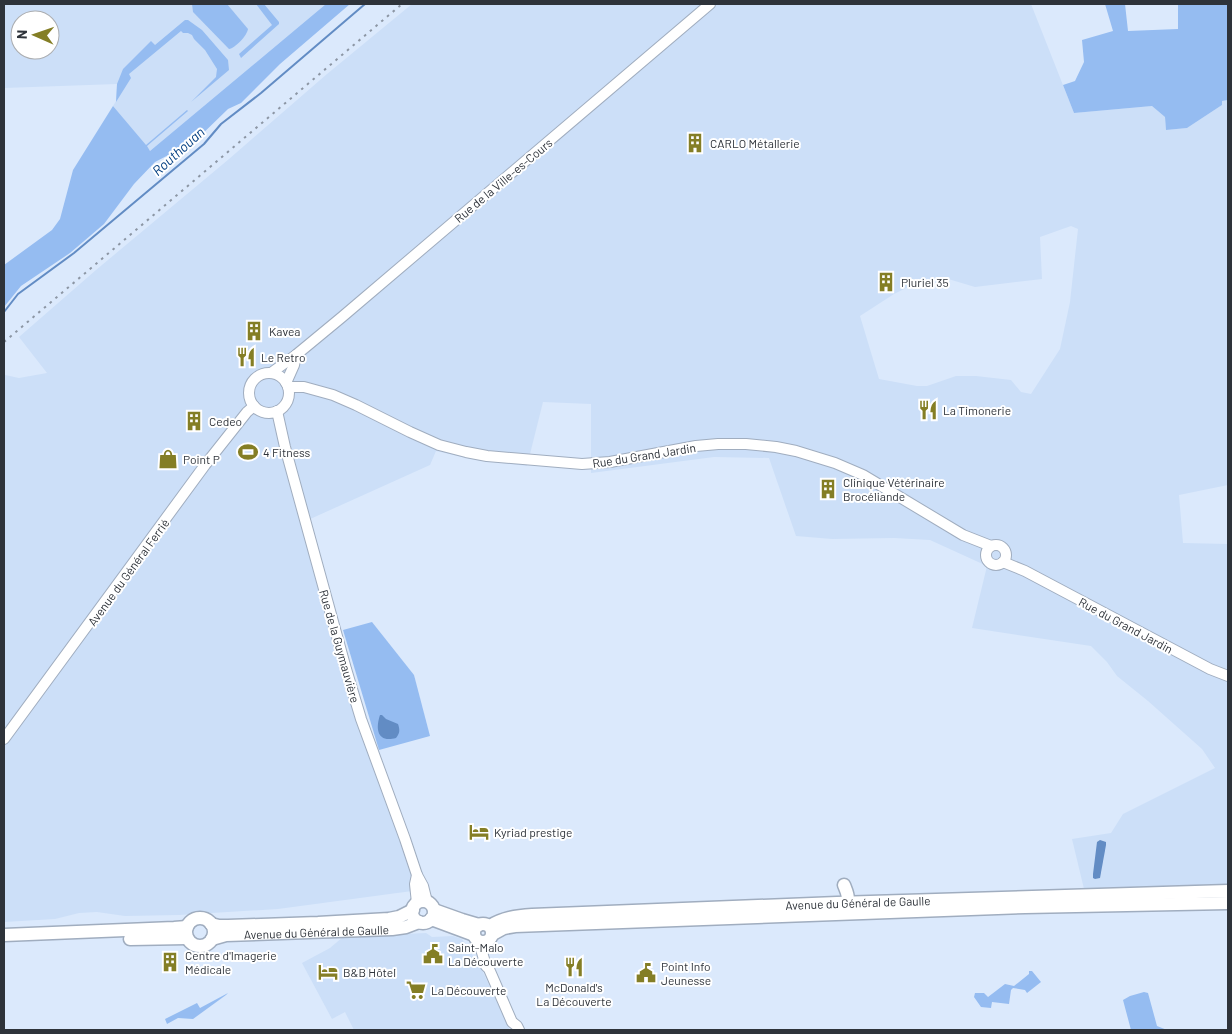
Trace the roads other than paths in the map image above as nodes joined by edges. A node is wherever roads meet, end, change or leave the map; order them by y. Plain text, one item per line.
1 (710, 4) edge
2 (295, 360) junction
3 (271, 374) junction
4 (287, 385) junction
5 (304, 387) junction
6 (254, 406) junction
7 (277, 411) junction
8 (989, 550) junction
9 (1006, 551) junction
10 (1003, 562) junction
11 (1025, 571) junction
12 (1228, 676) edge
13 (4, 740) edge
14 (1228, 891) edge
15 (1228, 903) edge
16 (838, 907) junction
17 (424, 911) junction
18 (211, 924) junction
19 (187, 932) junction
20 (4, 934) edge
21 (483, 934) junction
22 (212, 939) junction
23 (4, 942) edge
24 (518, 1028) edge

1 - 2 street, Rue de la Ville-es-Cours
2 - 3 street, Rue de la Ville-es-Cours
2 - 4 street, Rue de la Ville-es-Cours
2 - 5 street
3 - 4 street
3 - 6 street
4 - 5 street, Rue du Grand Jardin
4 - 7 street
5 - 8 street, Rue du Grand Jardin
6 - 7 street
6 - 13 street, Avenue du Général Ferrié
7 - 17 street, Rue de la Guymauvière
8 - 9 street
8 - 10 street
9 - 10 street
9 - 11 street, Rue du Grand Jardin
10 - 11 street, Rue du Grand Jardin
11 - 12 street, Rue du Grand Jardin
14 - 16 main road, Avenue du Général de Gaulle
15 - 16 main road, Avenue du Général de Gaulle
16 - 21 main road, Avenue du Général de Gaulle
17 - 18 main road, Avenue du Général de Gaulle
17 - 21 main road
17 - 22 main road, Avenue du Général de Gaulle
18 - 19 main road
18 - 22 main road
19 - 20 main road
19 - 22 main road
19 - 23 main road
21 - 24 street

